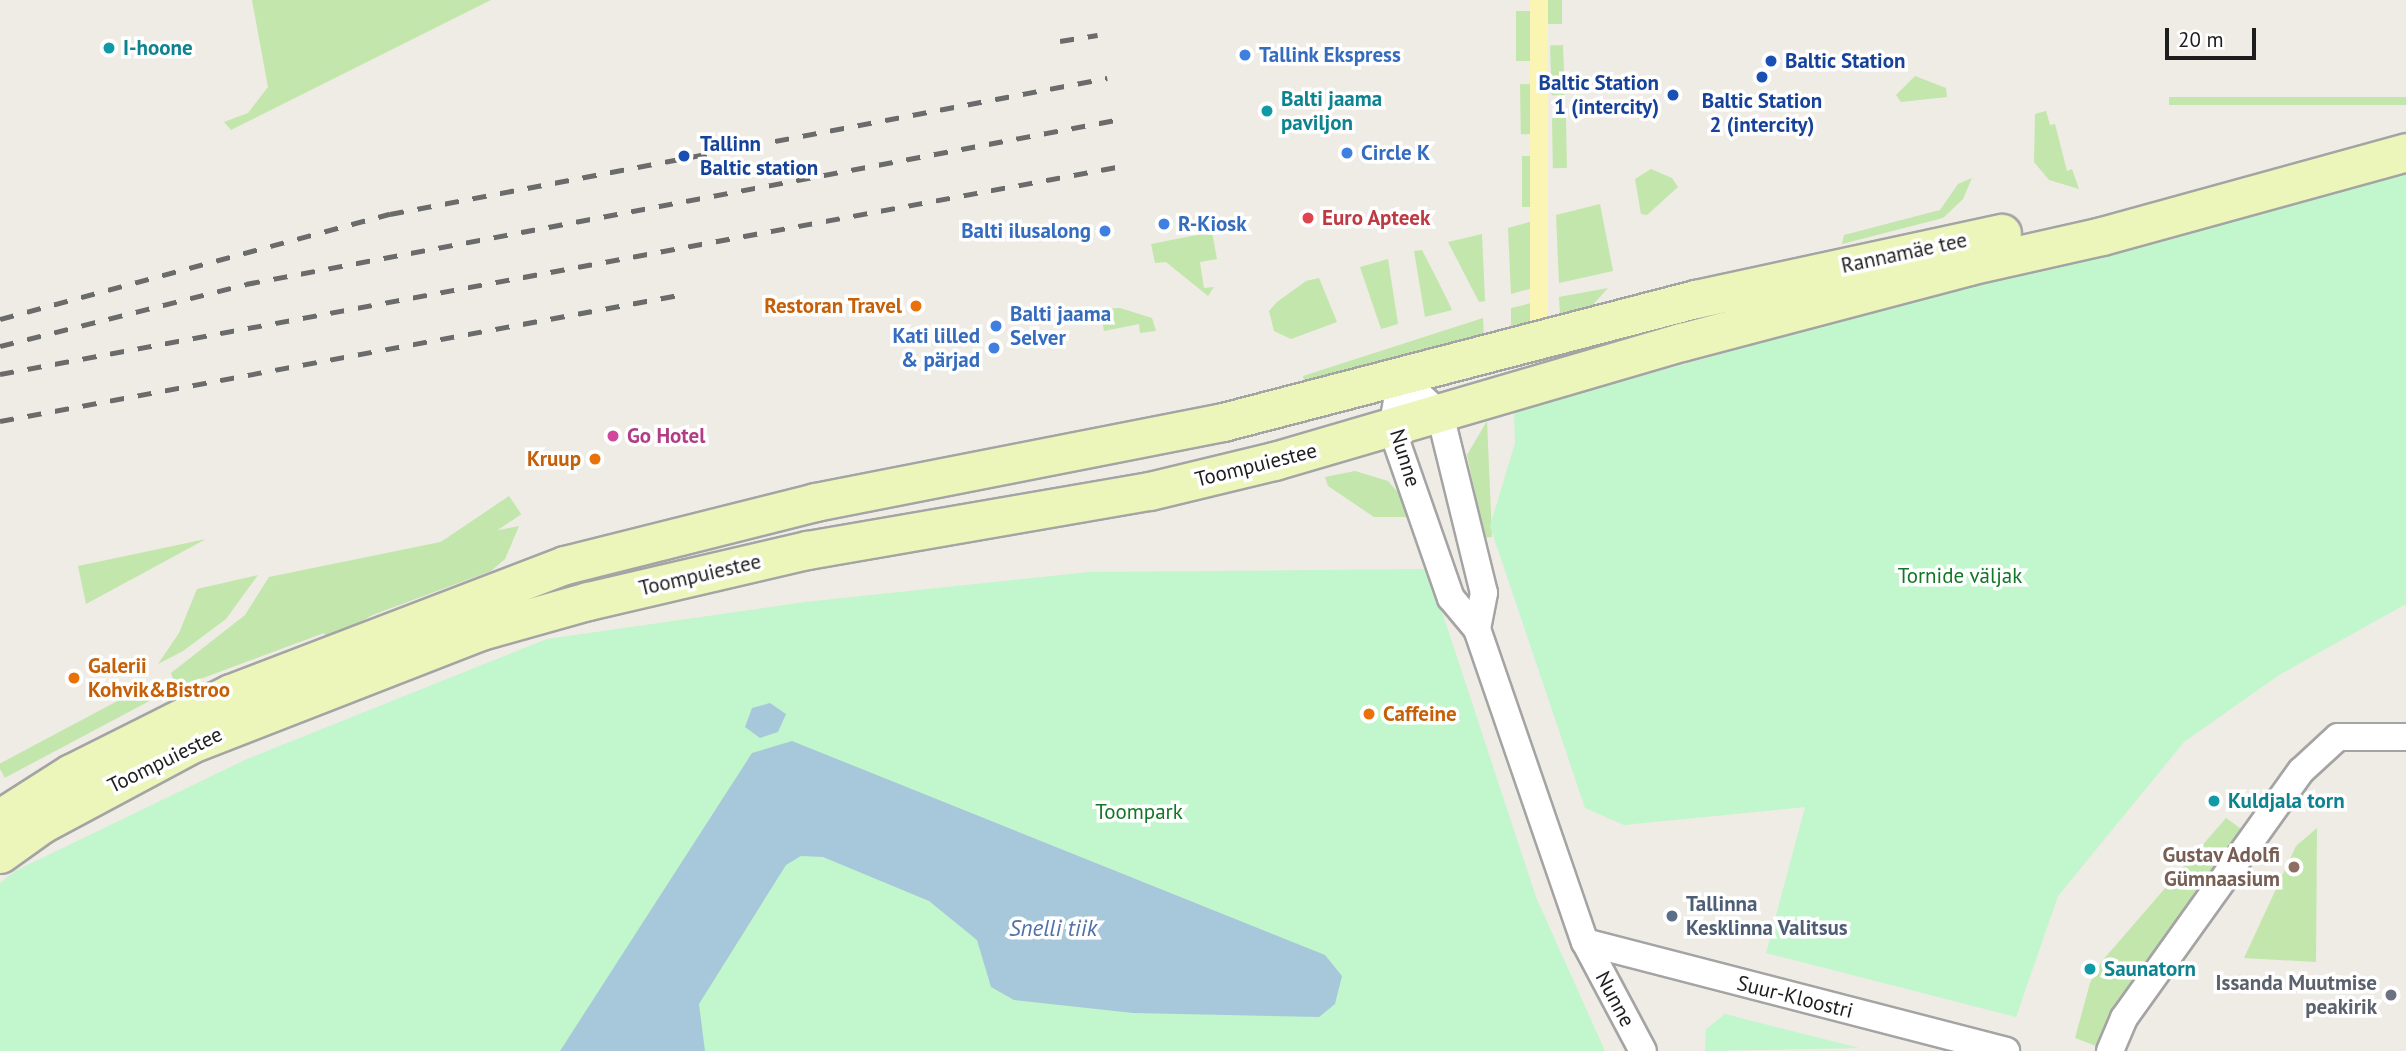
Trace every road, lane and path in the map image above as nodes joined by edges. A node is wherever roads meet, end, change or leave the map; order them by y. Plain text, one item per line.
1 (2406, 132) edge
2 (2406, 152) edge
3 (1401, 378) junction
4 (1440, 414) junction
5 (1392, 429) junction
6 (1477, 629) junction
7 (2406, 737) edge
8 (0, 818) edge
9 (0, 854) edge
10 (1585, 942) junction
11 (1643, 1051) edge
12 (2006, 1051) edge
13 (2110, 1051) edge

1 - 3 main road, Rannamäe tee
2 - 4 main road, Rannamäe tee
3 - 4 street, Nunne
3 - 5 street, Nunne
3 - 8 main road, Toompuiestee
4 - 5 main road, Toompuiestee
4 - 6 street, Nunne
5 - 6 street, Nunne
5 - 9 main road, Toompuiestee
6 - 10 street, Nunne
7 - 13 street
10 - 11 street, Nunne
10 - 12 street, Suur-Kloostri

